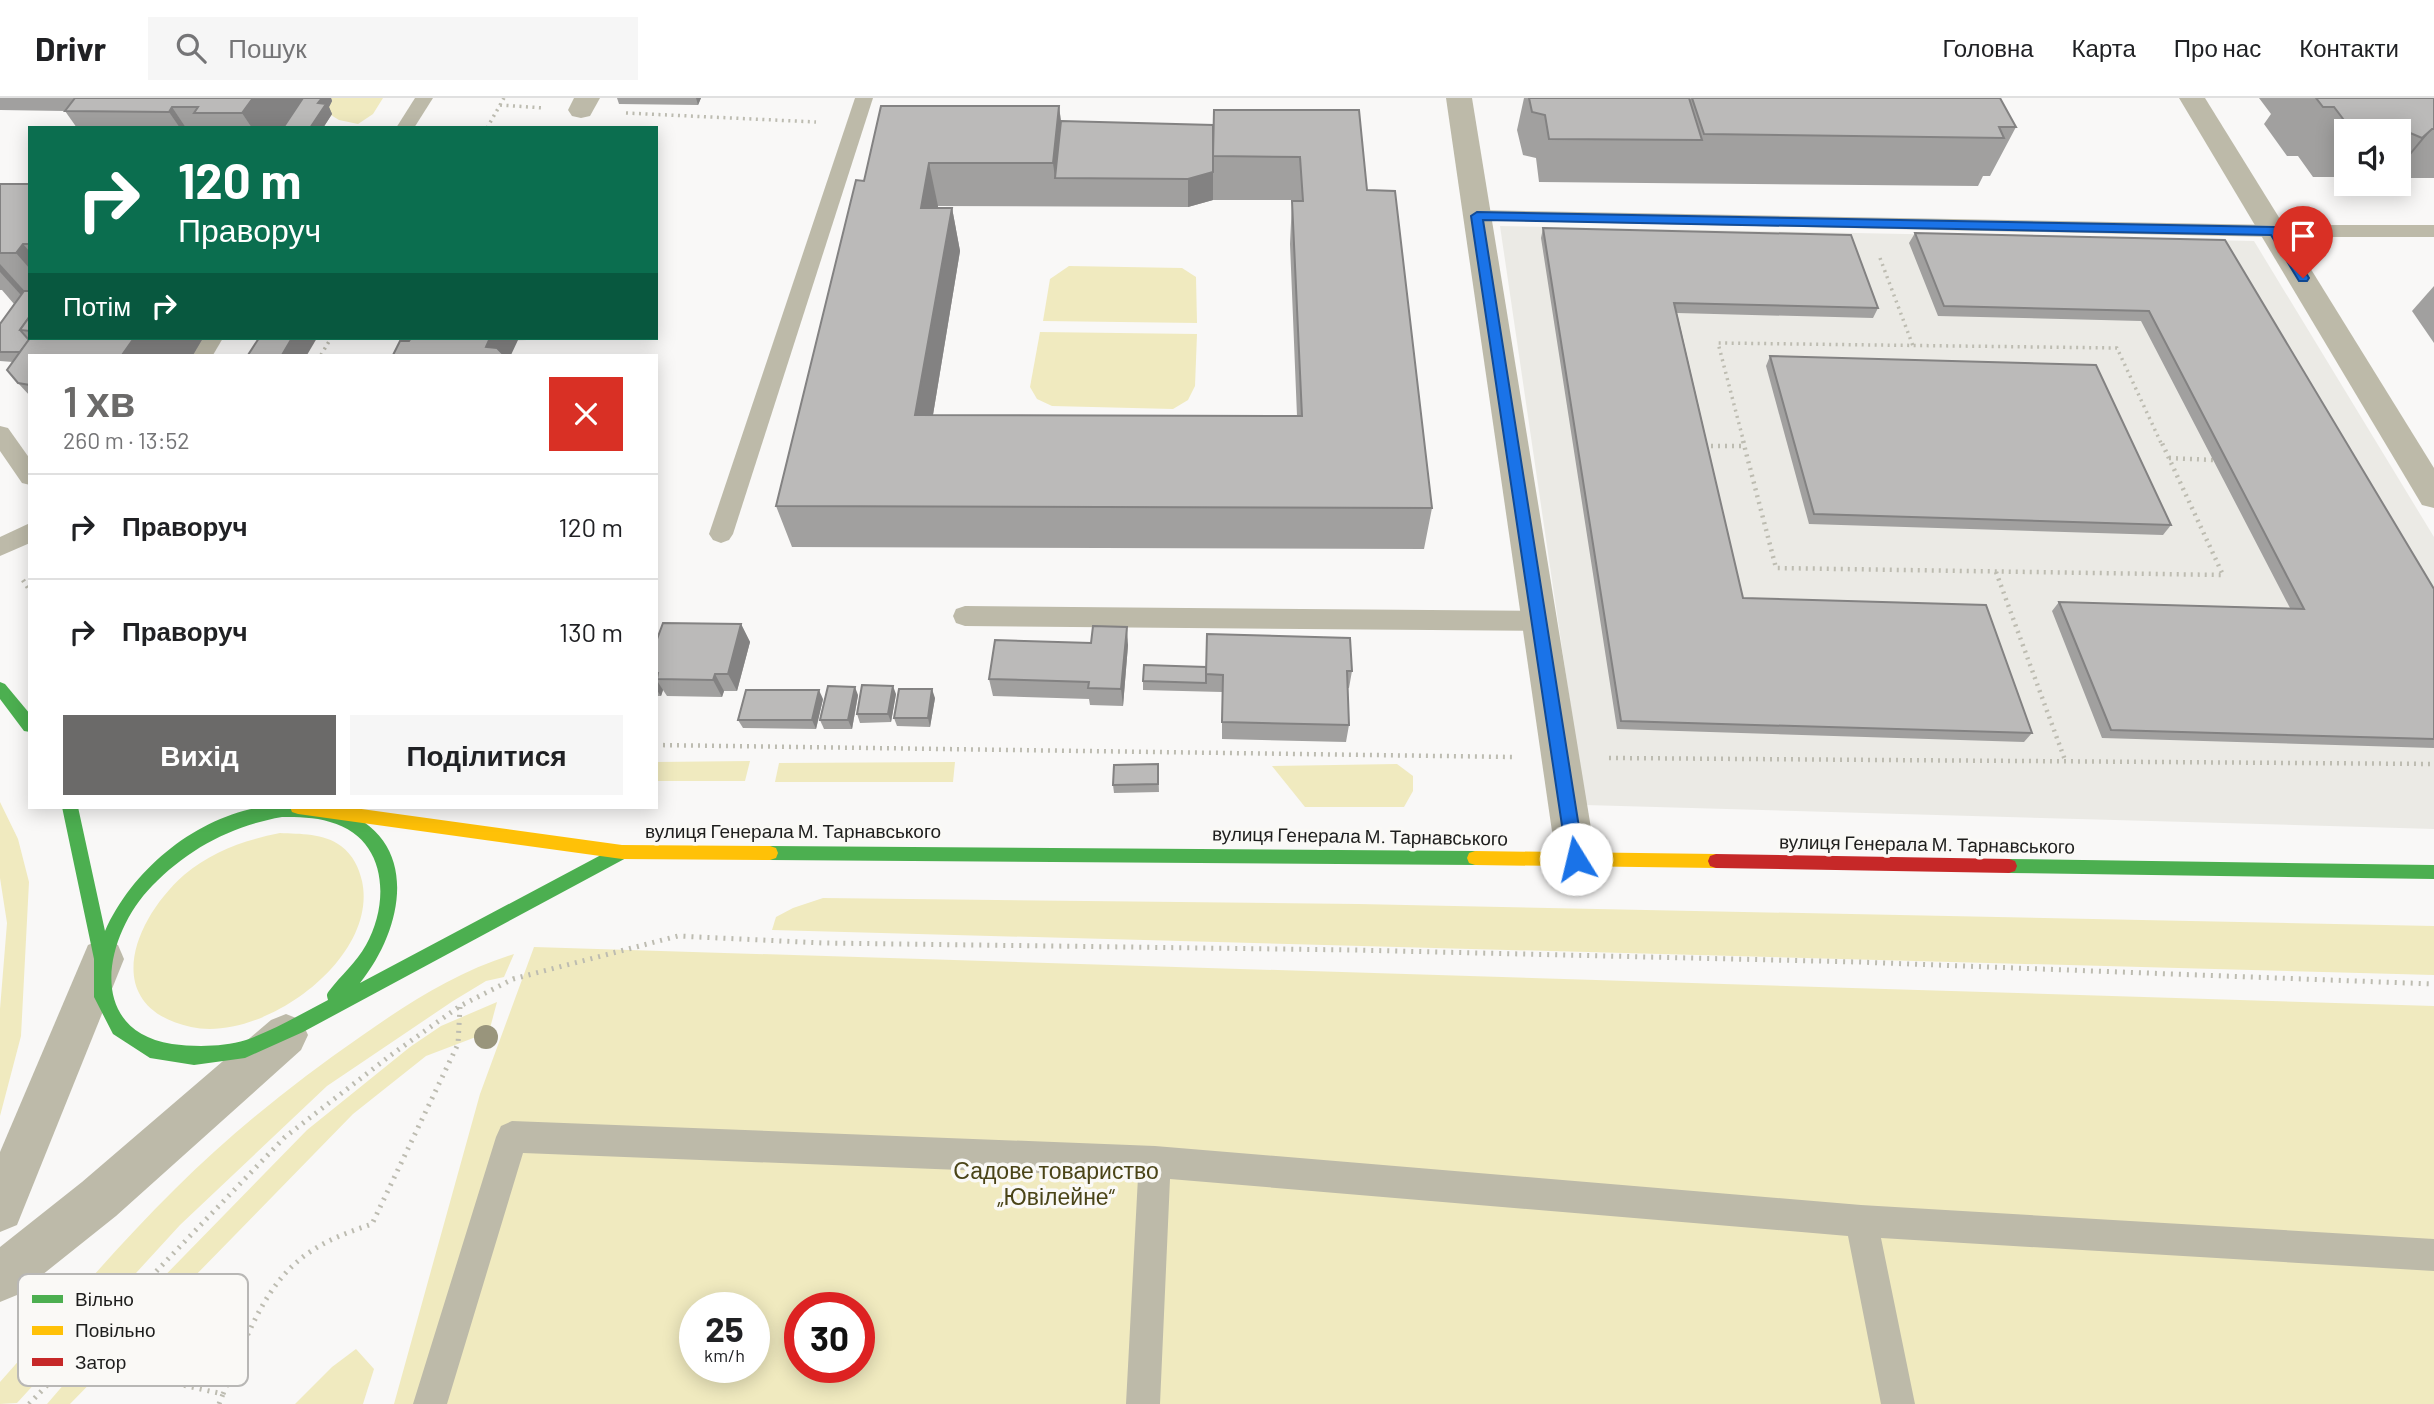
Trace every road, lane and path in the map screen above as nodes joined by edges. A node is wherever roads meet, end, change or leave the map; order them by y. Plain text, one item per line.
1 (424, 98) edge
2 (504, 98) edge
3 (863, 98) edge
4 (1459, 98) edge
5 (2192, 98) edge
6 (584, 104) edge
7 (500, 105) junction
8 (856, 124) junction
9 (406, 126) edge
10 (488, 126) edge
11 (1477, 216) junction
12 (1867, 223) junction
13 (2275, 231) junction
14 (2434, 231) edge
15 (1913, 346) junction
16 (0, 434) edge
17 (1701, 446) edge
18 (1745, 446) junction
19 (2169, 458) junction
20 (2213, 460) dead end
21 (28, 474) edge
22 (2434, 496) edge
23 (28, 533) edge
24 (720, 534) dead end
25 (0, 547) edge
26 (1996, 572) junction
27 (965, 616) dead end
28 (1541, 621) junction
29 (0, 688) edge
30 (28, 723) edge
31 (2065, 760) dead end
32 (69, 809) edge
33 (293, 809) edge
34 (309, 809) edge
35 (312, 809) edge
36 (622, 852) junction
37 (1576, 859) junction
38 (2434, 872) edge
39 (103, 959) junction
40 (2434, 984) edge
41 (460, 1006) junction
42 (297, 1026) junction
43 (1155, 1162) junction
44 (0, 1208) edge
45 (1861, 1221) junction
46 (2434, 1255) edge
47 (153, 1274) edge
48 (0, 1278) edge
49 (248, 1338) edge
50 (46, 1386) edge
51 (187, 1386) edge
52 (227, 1386) edge
53 (223, 1394) junction
54 (29, 1404) edge
55 (219, 1404) edge
56 (430, 1404) edge
57 (1143, 1404) edge
58 (1898, 1404) edge

1 - 9 lane
2 - 7 path
3 - 8 lane
4 - 11 street
5 - 13 street
6 - 7 path
6 - 8 path
7 - 10 path
8 - 24 lane
11 - 12 lane
11 - 28 street
12 - 13 lane
12 - 15 path
13 - 14 lane
13 - 22 street
15 - 18 path
15 - 19 path
16 - 21 lane
17 - 18 path
18 - 26 path
19 - 20 path
19 - 26 path
23 - 25 lane
26 - 31 path
27 - 28 lane
28 - 37 street
29 - 30 main road
32 - 39 main road
33 - 39 main road
34 - 42 main road
35 - 36 main road, вулиця Генерала М. Тарнавського
36 - 37 main road, вулиця Генерала М. Тарнавського
36 - 42 main road
37 - 38 main road, вулиця Генерала М. Тарнавського
39 - 42 main road
39 - 44 street
40 - 41 path
41 - 47 path
41 - 49 path
42 - 48 street
43 - 45 lane
43 - 56 lane
43 - 57 lane
45 - 46 lane
45 - 58 lane
50 - 54 path
51 - 53 path
52 - 53 path
53 - 55 path

